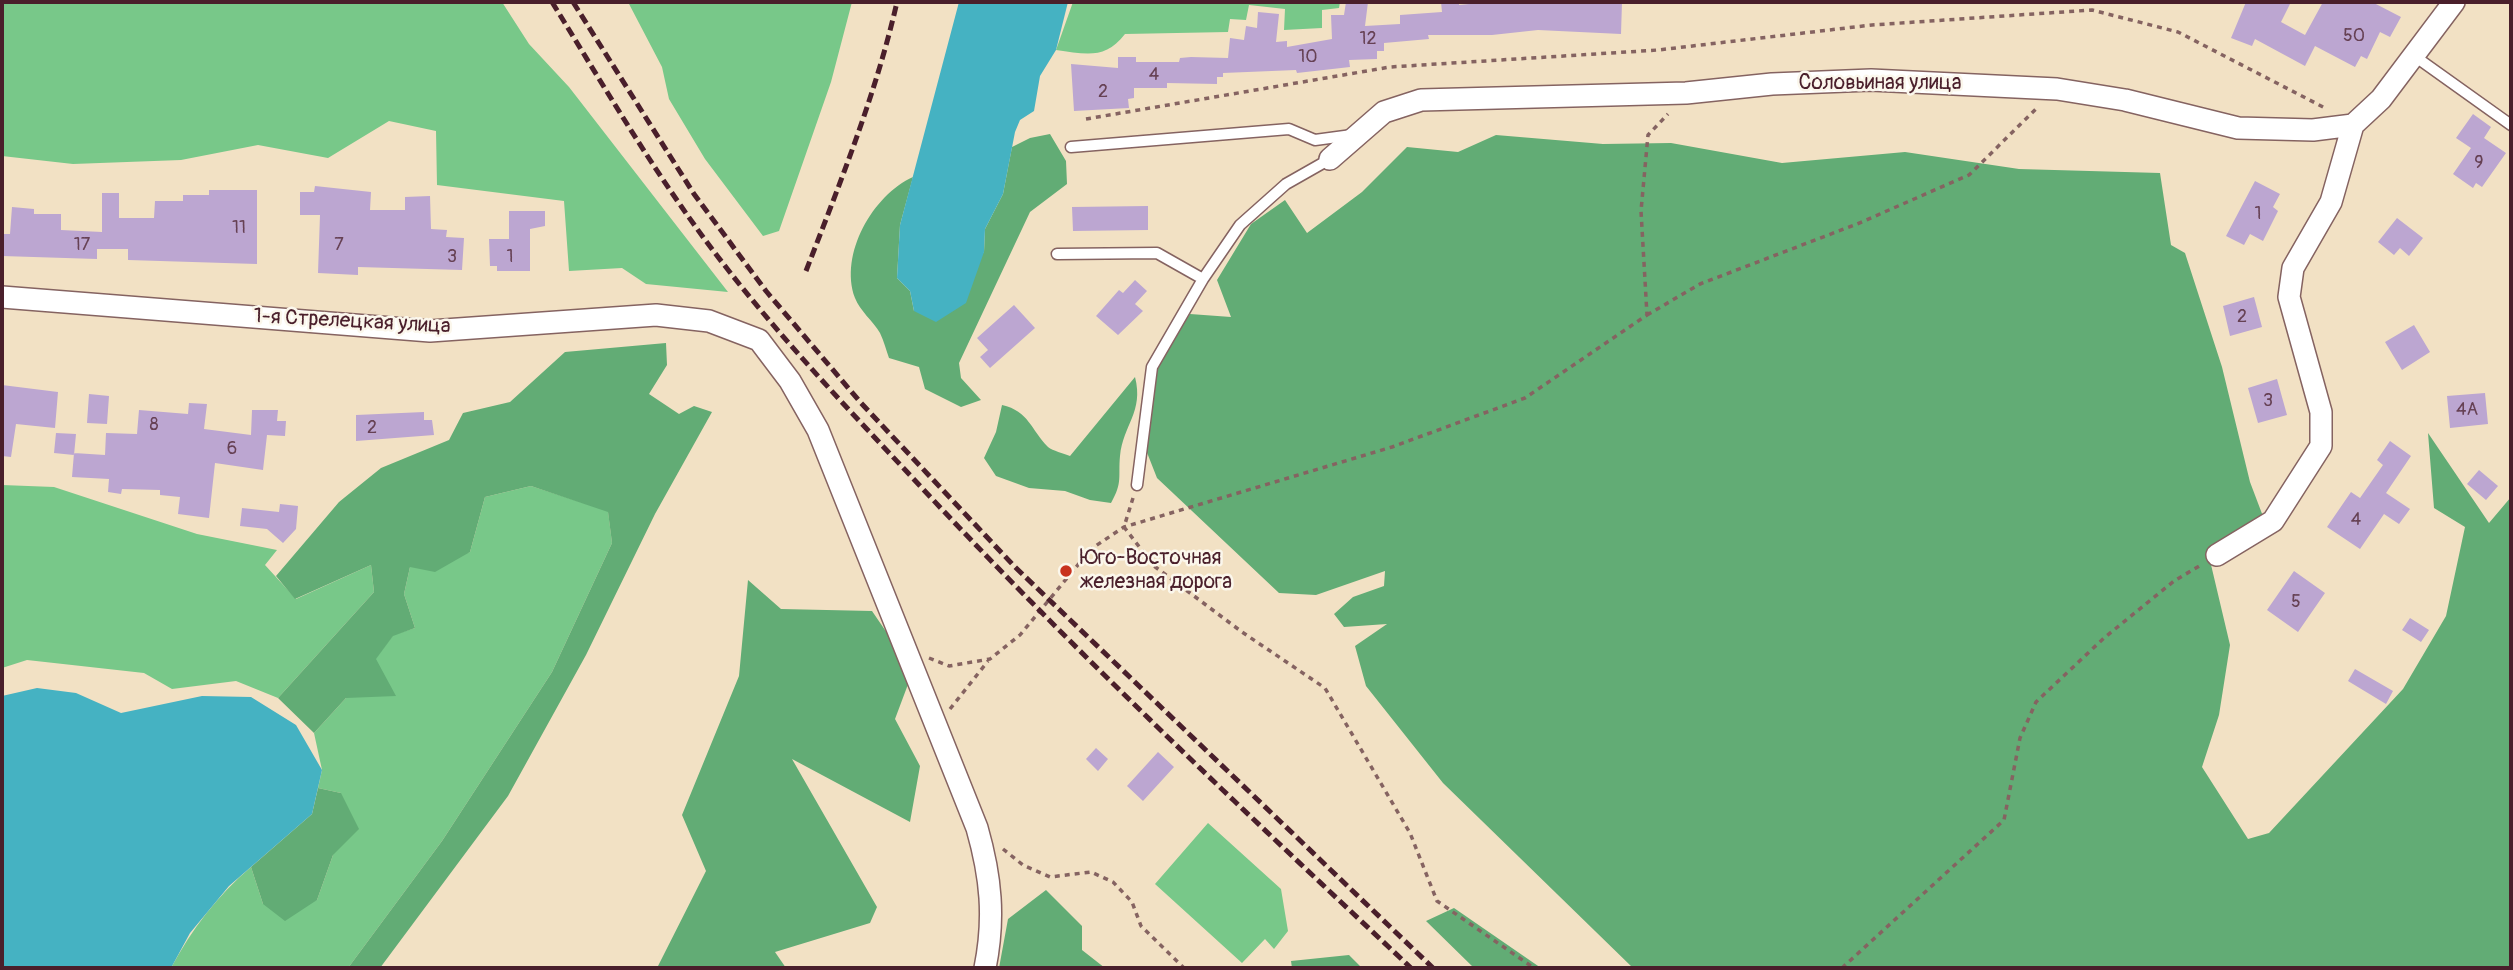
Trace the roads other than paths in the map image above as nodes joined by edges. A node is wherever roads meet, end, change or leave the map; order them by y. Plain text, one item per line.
1 (2454, 2) edge
2 (2413, 55) junction
3 (2354, 125) junction
4 (2511, 125) edge
5 (1361, 134) junction
6 (1071, 147) dead end
7 (1329, 159) joint
8 (1057, 254) dead end
9 (1203, 279) junction
10 (2, 297) edge
11 (1137, 485) road end
12 (2217, 555) road end
13 (985, 968) edge

1 - 2 street
2 - 3 street
2 - 4 lane
3 - 5 street, Соловьиная улица
3 - 12 street
5 - 6 lane
5 - 7 street, Соловьиная улица
7 - 9 lane
8 - 9 lane
9 - 11 lane
10 - 13 street, 1-я Стрелецкая улица

